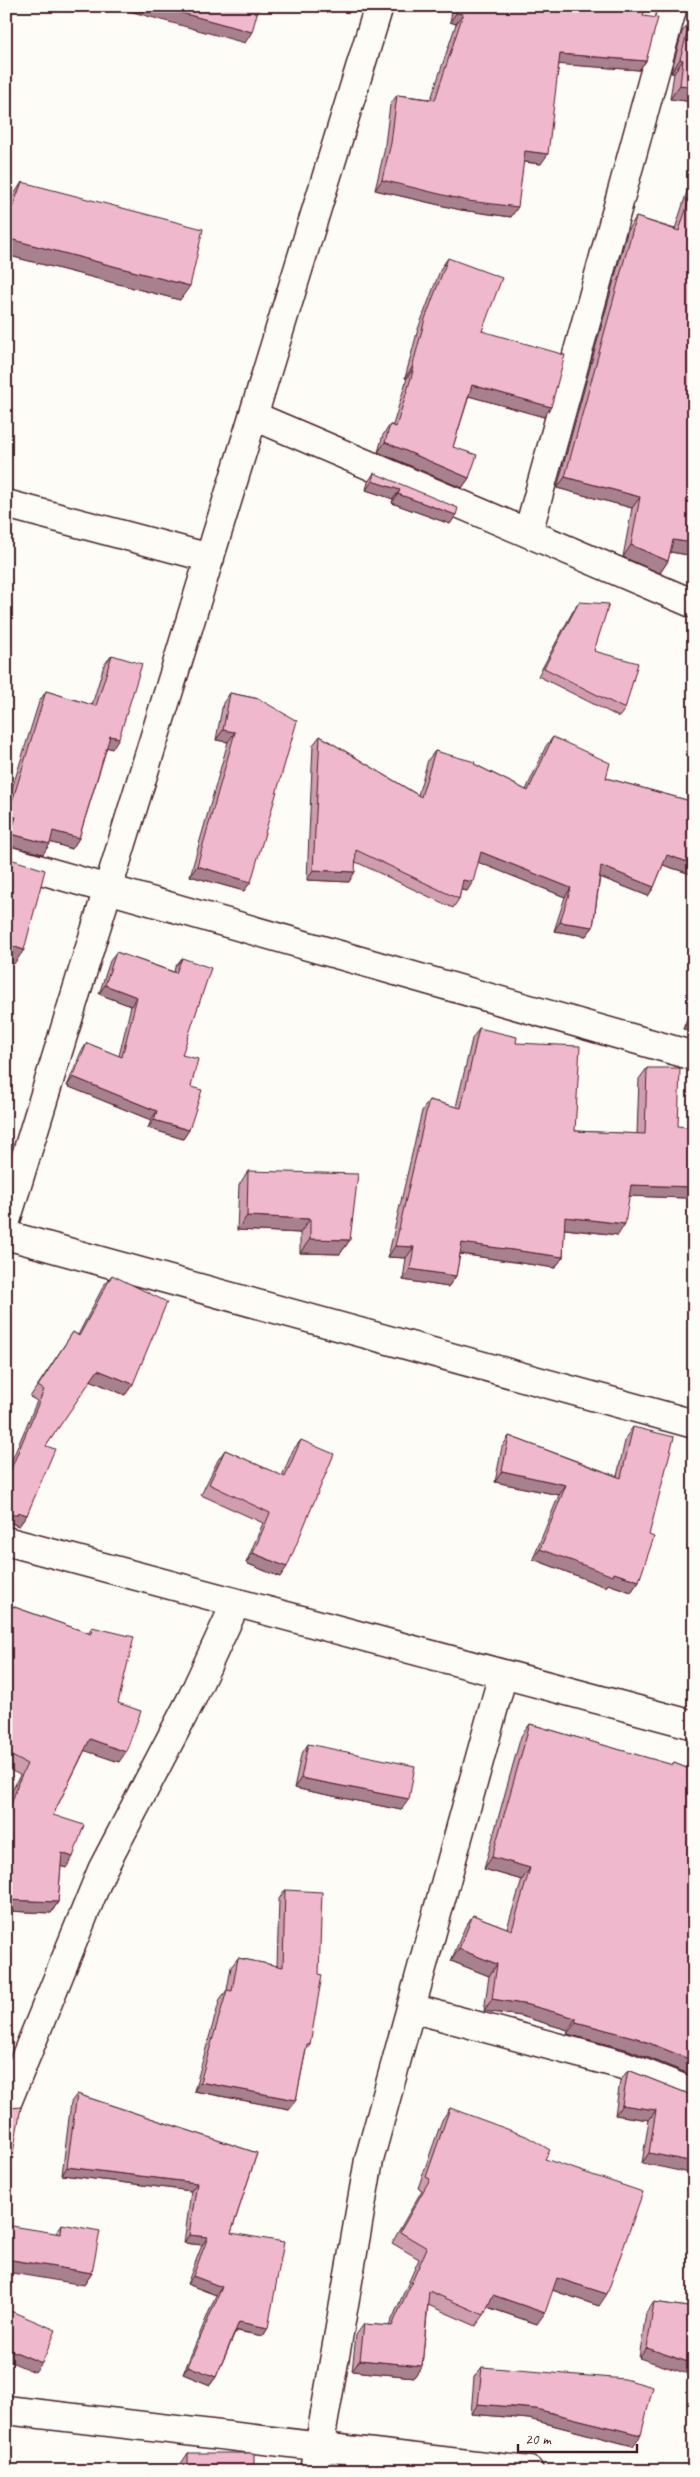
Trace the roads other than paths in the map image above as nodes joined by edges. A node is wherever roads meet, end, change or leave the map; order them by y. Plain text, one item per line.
1 (379, 6) edge
2 (673, 6) edge
3 (254, 416) junction
4 (6, 504) edge
5 (528, 533) junction
6 (210, 558) junction
7 (694, 604) edge
8 (6, 860) edge
9 (108, 889) junction
10 (694, 1056) edge
11 (16, 1157) edge
12 (6, 1221) edge
13 (6, 1235) edge
14 (694, 1424) edge
15 (6, 1541) edge
16 (236, 1603) junction
17 (503, 1674) junction
18 (694, 1725) edge
19 (411, 2008) junction
20 (694, 2093) edge
21 (6, 2106) edge
22 (6, 2410) edge
23 (317, 2458) edge
24 (529, 2471) edge

1 - 3 street
2 - 5 street
3 - 5 street
3 - 6 street
4 - 6 street
5 - 7 street
6 - 9 street
8 - 9 street
9 - 10 street
9 - 11 street
11 - 12 street
13 - 14 street
15 - 16 street
16 - 17 street
16 - 21 street
17 - 18 street
17 - 19 street
19 - 20 street
19 - 23 street
22 - 23 street
23 - 24 street

